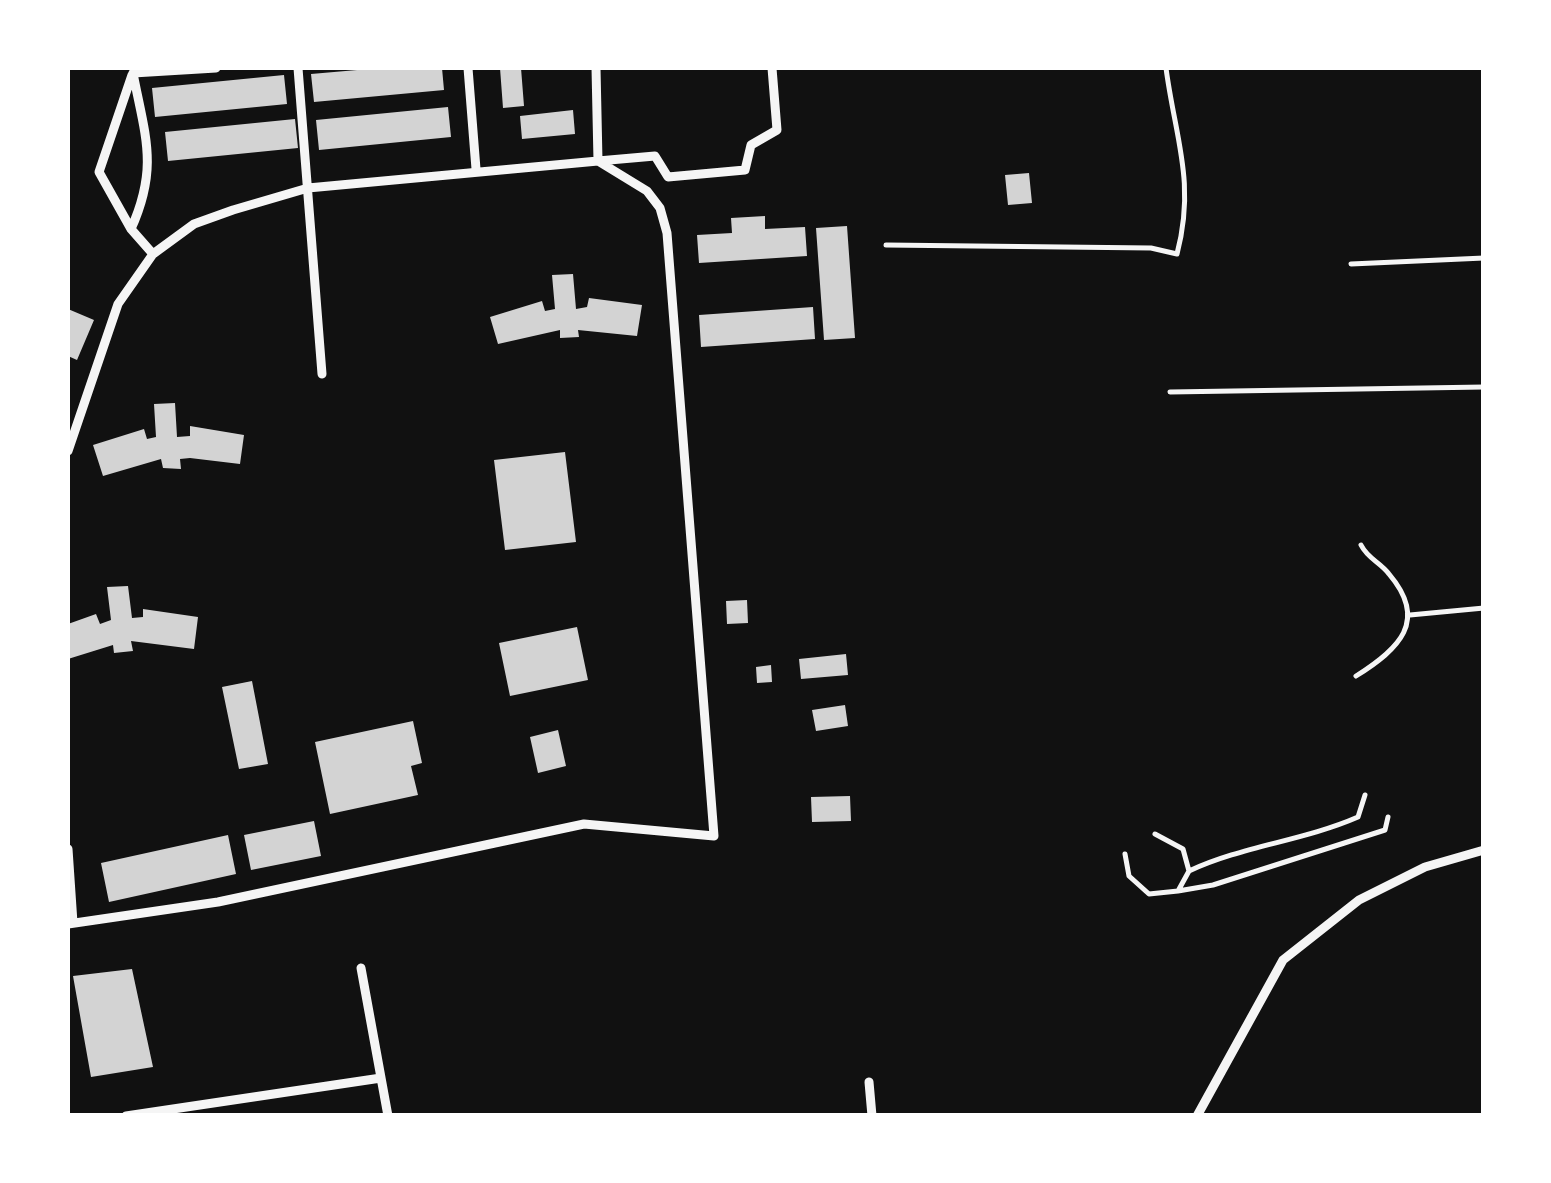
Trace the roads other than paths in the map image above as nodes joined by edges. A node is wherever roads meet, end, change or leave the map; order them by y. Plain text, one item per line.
1 (216, 68) edge
2 (298, 68) edge
3 (468, 68) edge
4 (596, 68) edge
5 (772, 68) edge
6 (1166, 68) edge
7 (134, 70) edge
8 (598, 161) junction
9 (476, 169) junction
10 (308, 188) junction
11 (131, 229) junction
12 (886, 245) dead end
13 (153, 254) junction
14 (1484, 258) edge
15 (1351, 264) dead end
16 (322, 374) dead end
17 (1484, 387) edge
18 (1170, 392) dead end
19 (68, 452) edge
20 (1362, 545) dead end
21 (1484, 608) edge
22 (1410, 615) junction
23 (1356, 676) dead end
24 (1365, 795) dead end
25 (1388, 817) dead end
26 (1156, 834) dead end
27 (68, 849) edge
28 (1484, 850) edge
29 (1125, 854) dead end
30 (1190, 871) junction
31 (1178, 892) junction
32 (70, 924) edge
33 (361, 968) dead end
34 (381, 1078) junction
35 (869, 1082) dead end
36 (203, 1110) edge
37 (126, 1116) edge
38 (388, 1116) edge
39 (872, 1116) edge
40 (1198, 1116) edge

1 - 7 street
2 - 10 street
3 - 9 street
4 - 8 street
5 - 8 street
6 - 12 lane
7 - 11 street
7 - 11 street
8 - 9 street
8 - 32 street
9 - 10 street
10 - 13 street
10 - 16 street
11 - 13 street
13 - 19 street
14 - 15 lane
17 - 18 lane
20 - 22 lane
21 - 22 lane
22 - 23 lane
24 - 30 lane
25 - 31 lane
26 - 30 lane
27 - 32 street
28 - 40 street
29 - 31 lane
30 - 31 lane
33 - 34 street
34 - 36 street
34 - 38 street
35 - 39 street
36 - 37 street

